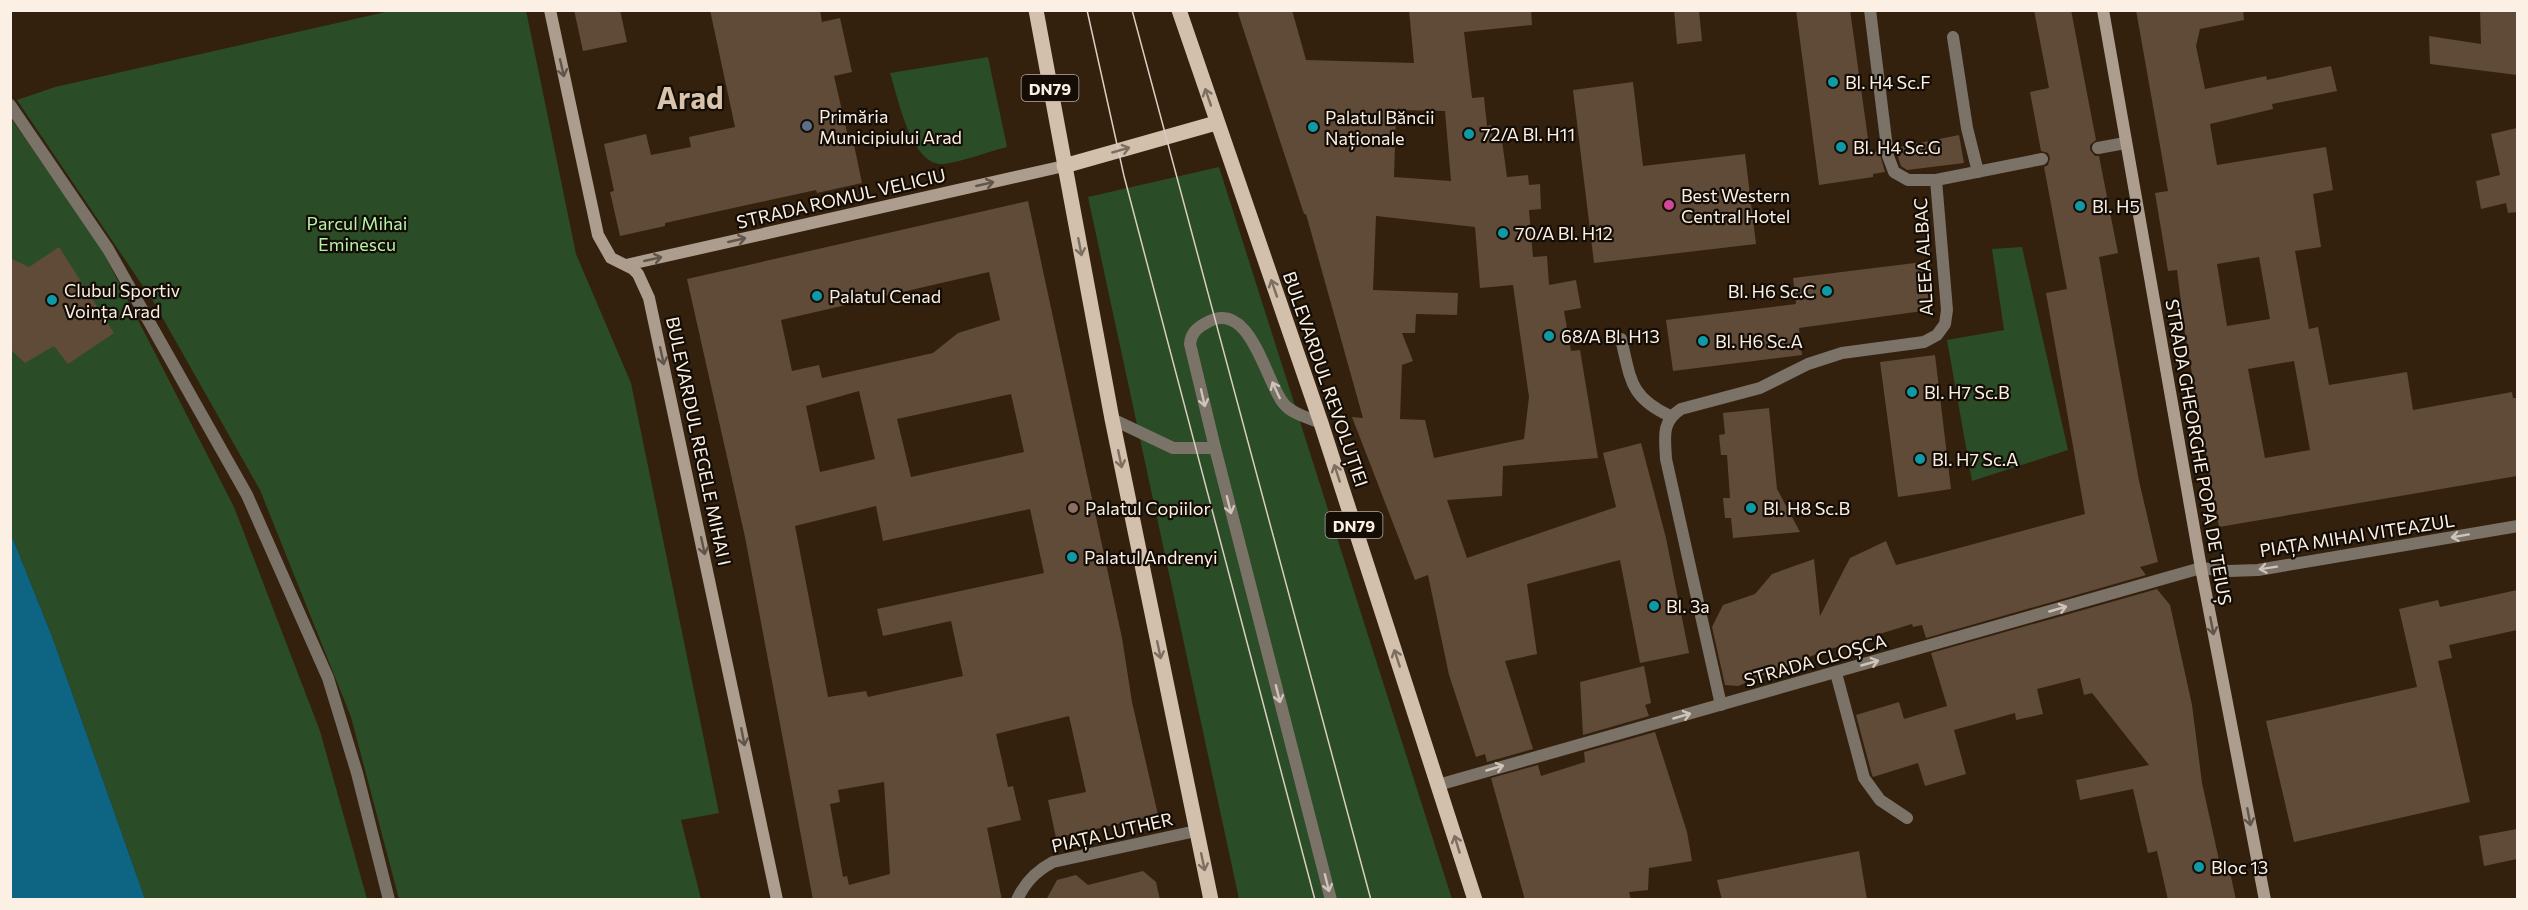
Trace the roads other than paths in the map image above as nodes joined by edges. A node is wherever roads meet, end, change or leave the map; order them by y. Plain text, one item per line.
1 (550, 10) edge
2 (1036, 10) edge
3 (1179, 10) edge
4 (1870, 10) edge
5 (2103, 10) edge
6 (1953, 37) dead end
7 (10, 105) edge
8 (1216, 123) junction
9 (2125, 143) junction
10 (2098, 148) dead end
11 (2042, 159) dead end
12 (1064, 166) junction
13 (1978, 172) junction
14 (1936, 180) junction
15 (626, 265) junction
16 (1621, 339) dead end
17 (1670, 416) junction
18 (1112, 419) junction
19 (1321, 423) junction
20 (1215, 448) junction
21 (2517, 526) edge
22 (2201, 568) junction
23 (1836, 673) junction
24 (1720, 705) junction
25 (1438, 784) junction
26 (1907, 818) dead end
27 (1196, 831) junction
28 (389, 900) edge
29 (777, 900) edge
30 (1017, 900) edge
31 (1211, 900) edge
32 (1331, 900) edge
33 (1475, 900) edge
34 (2265, 900) edge

1 -> 15 street, BULEVARDUL REGELE MIHAI I
2 - 12 main road, DN79
8 -> 3 main road, BULEVARDUL REVOLUȚIEI / DN79
4 - 14 street, ALEEA ALBAC
5 - 9 street, STRADA GHEORGHE POPA DE TEIUȘ
6 - 13 street
7 - 28 street
12 -> 8 main road
19 -> 8 main road, BULEVARDUL REVOLUȚIEI / DN79
9 - 10 street
9 - 22 street, STRADA GHEORGHE POPA DE TEIUȘ
11 - 13 street, ALEEA ALBAC
15 -> 12 street, STRADA ROMUL VELICIU
12 -> 18 main road, DN79
13 - 14 street, ALEEA ALBAC
14 - 17 street, ALEEA ALBAC
15 -> 29 street, BULEVARDUL REGELE MIHAI I
16 - 17 street
17 - 24 street
18 - 20 street
18 -> 27 main road, DN79
19 -> 20 street
25 -> 19 main road, BULEVARDUL REVOLUȚIEI / DN79
20 -> 32 street
21 -> 22 street, PIAȚA MIHAI VITEAZUL
23 -> 22 street, STRADA CLOȘCA
22 -> 34 street, STRADA GHEORGHE POPA DE TEIUȘ
23 - 24 street, STRADA CLOȘCA
23 - 26 street
25 -> 24 street, STRADA CLOȘCA
33 -> 25 main road, BULEVARDUL REVOLUȚIEI / DN79
27 - 30 street, PIAȚA LUTHER
27 -> 31 main road, DN79

